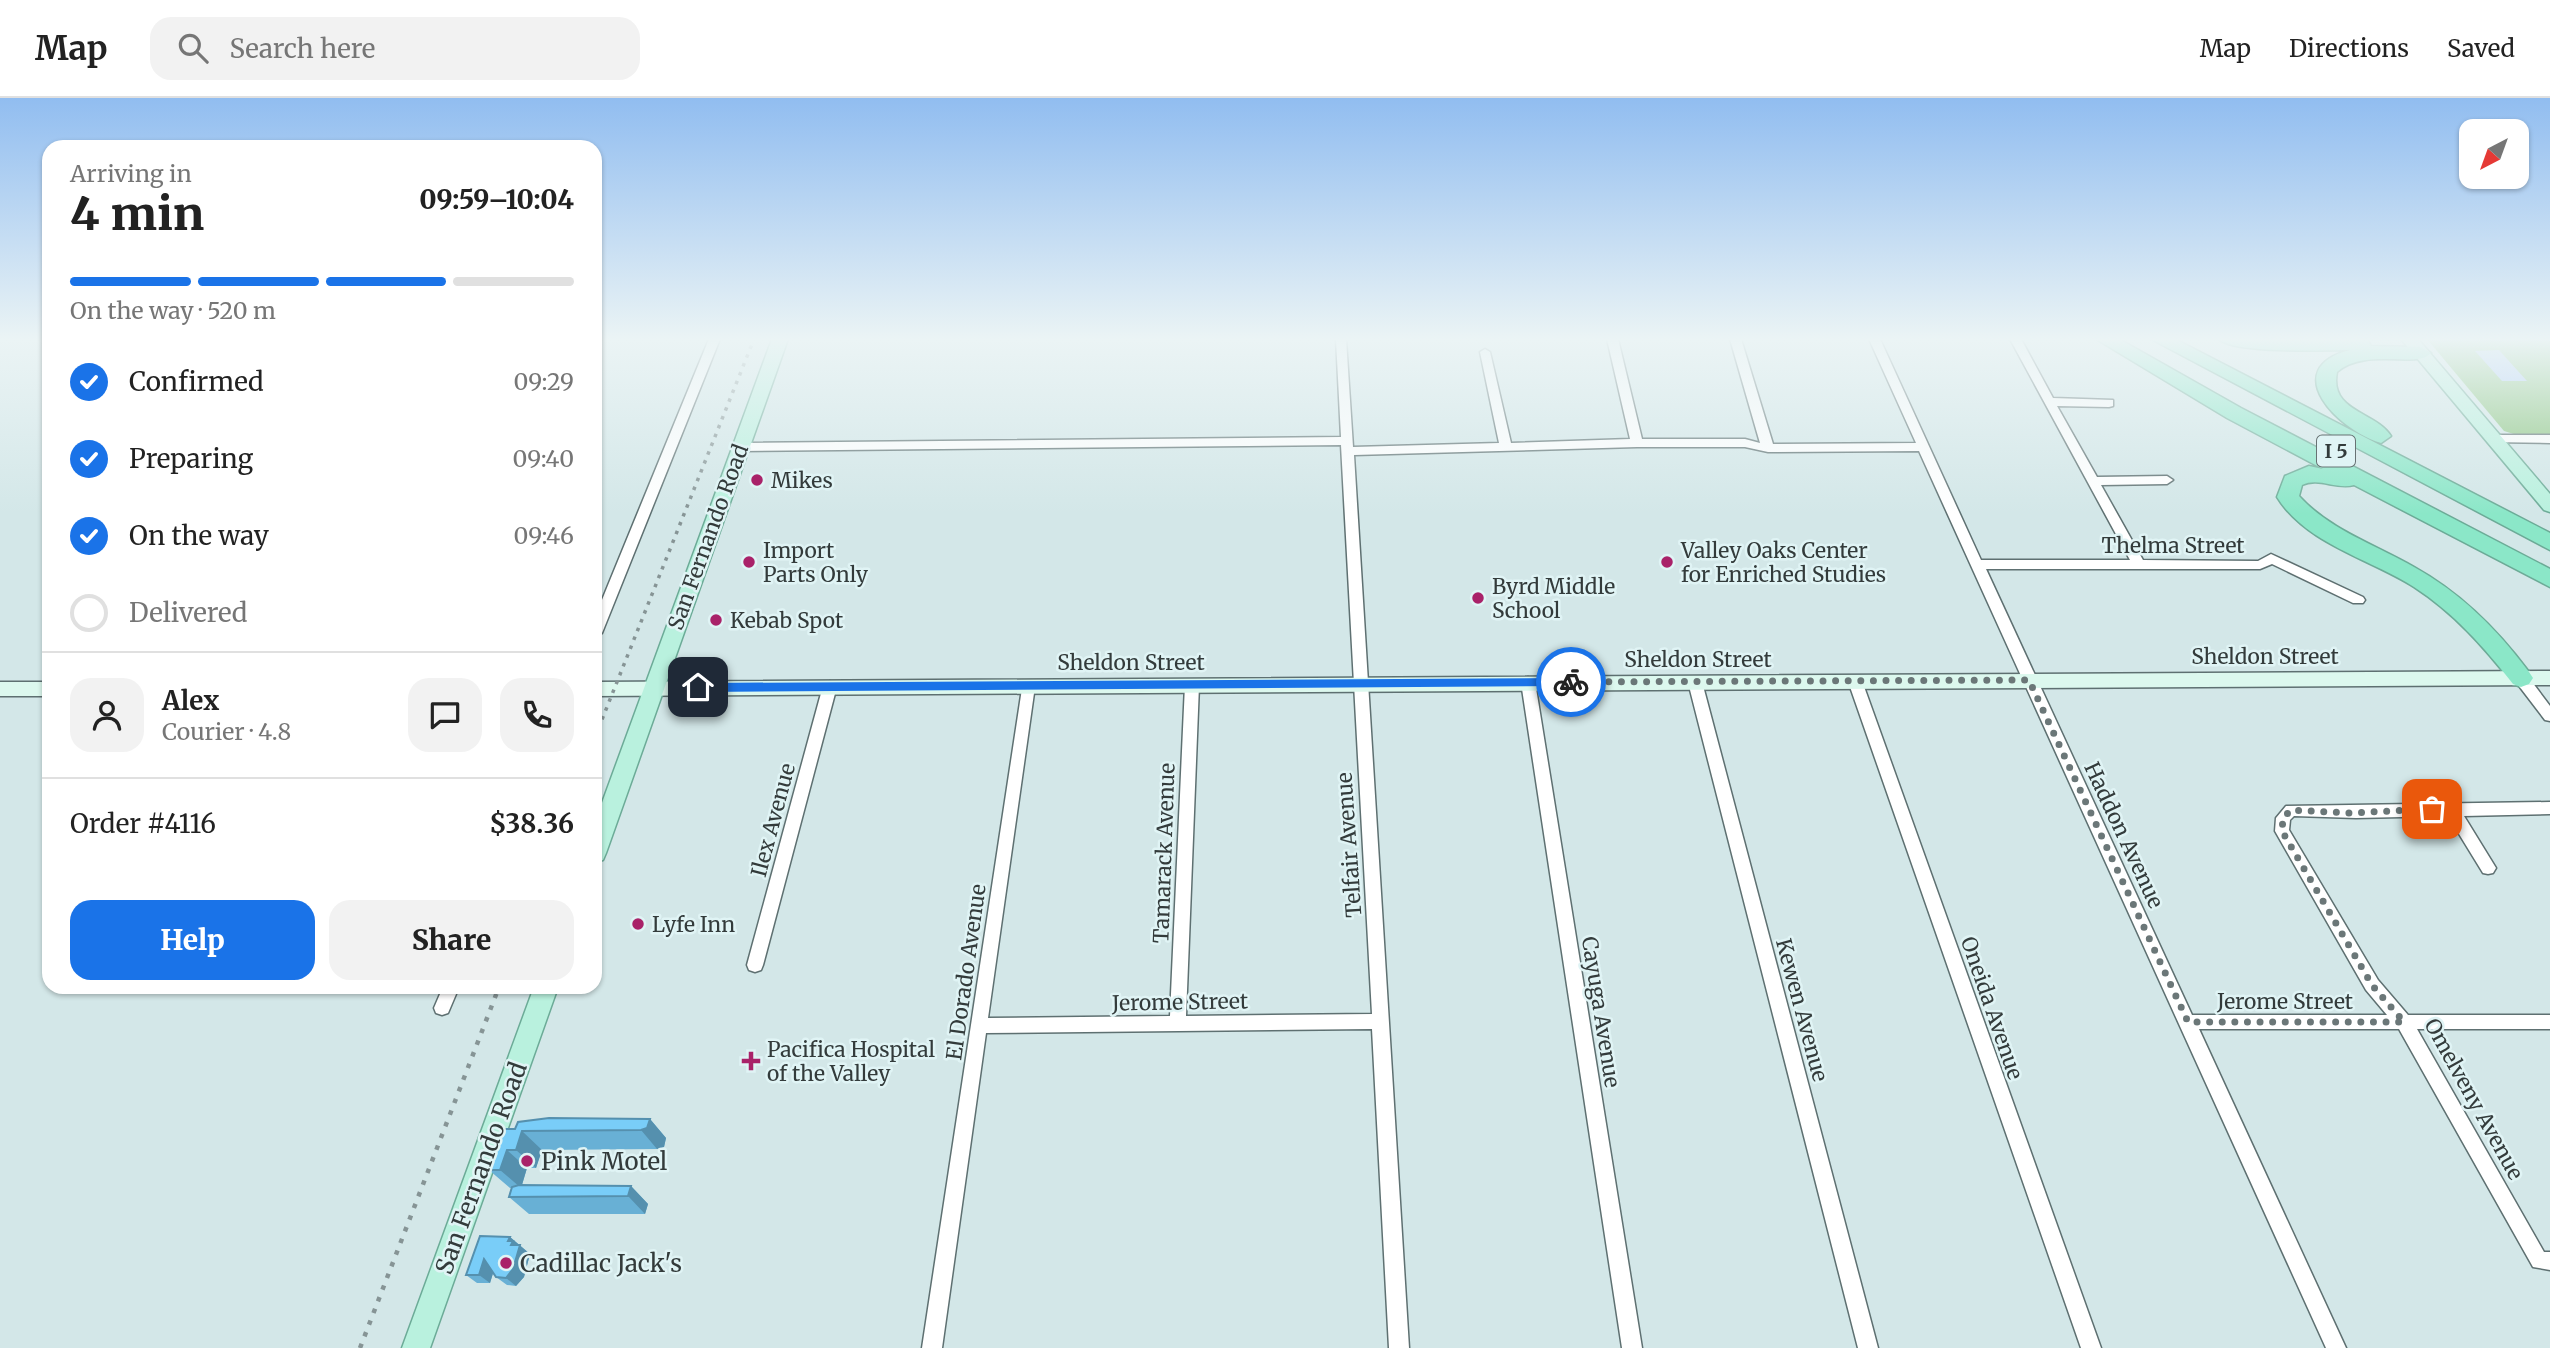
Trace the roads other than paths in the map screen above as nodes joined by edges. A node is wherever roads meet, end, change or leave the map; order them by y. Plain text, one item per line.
1 (691, 397) edge
2 (758, 397) edge
3 (1344, 397) edge
4 (1495, 397) edge
5 (1626, 397) edge
6 (1753, 397) edge
7 (1901, 397) edge
8 (2047, 397) edge
9 (2207, 397) edge
10 (2233, 397) edge
11 (2273, 397) edge
12 (2332, 397) edge
13 (2458, 397) edge
14 (2050, 402) junction
15 (2109, 403) dead end
16 (2493, 439) junction
17 (2550, 439) edge
18 (1637, 443) junction
19 (1505, 444) junction
20 (740, 447) junction
21 (1347, 447) junction
22 (1924, 447) junction
23 (1768, 448) junction
24 (2167, 480) dead end
25 (2094, 481) junction
26 (2550, 506) edge
27 (2428, 514) junction
28 (2550, 540) edge
29 (2550, 562) edge
30 (1977, 564) junction
31 (2139, 564) junction
32 (2550, 579) edge
33 (2358, 600) dead end
34 (602, 615) edge
35 (2521, 678) junction
36 (2550, 678) edge
37 (2029, 680) junction
38 (1855, 681) junction
39 (1528, 682) junction
40 (1695, 682) junction
41 (1360, 684) junction
42 (1192, 685) junction
43 (830, 686) junction
44 (1028, 686) junction
45 (654, 688) junction
46 (0, 689) edge
47 (42, 689) edge
48 (602, 689) edge
49 (2550, 716) edge
50 (2451, 808) junction
51 (2550, 808) edge
52 (602, 833) edge
53 (2488, 868) dead end
54 (755, 965) dead end
55 (448, 994) edge
56 (543, 994) edge
57 (442, 1008) dead end
58 (1381, 1021) junction
59 (2188, 1022) junction
60 (2404, 1022) junction
61 (2550, 1022) edge
62 (1178, 1023) junction
63 (979, 1026) junction
64 (2544, 1261) edge
65 (416, 1348) edge
66 (932, 1348) edge
67 (1399, 1348) edge
68 (1632, 1348) edge
69 (1868, 1348) edge
70 (2091, 1348) edge
71 (2336, 1348) edge

1 - 34 street
2 - 20 main road, San Fernando Road
3 - 21 street, Telfair Avenue
4 - 19 street
5 - 18 street
6 - 23 street
7 - 22 street, Haddon Avenue
8 - 14 street
9 - 27 highway
10 - 29 highway, I 5
11 - 28 highway, I 5
12 - 28 highway
13 - 16 main road
14 - 15 street
14 - 25 street
16 - 17 street
16 - 26 main road
18 - 19 street
18 - 23 street
19 - 21 street
20 - 21 street
20 - 45 main road, San Fernando Road
21 - 41 street, Telfair Avenue
22 - 23 street
22 - 30 street, Haddon Avenue
24 - 25 street
25 - 31 street
27 - 32 highway
27 - 35 highway
30 - 31 street, Thelma Street
30 - 37 street, Haddon Avenue
31 - 33 street, Thelma Street
35 - 36 main road, Sheldon Street
35 - 37 main road, Sheldon Street
35 - 49 street
37 - 38 main road, Sheldon Street
37 - 59 street, Haddon Avenue
38 - 40 main road, Sheldon Street
38 - 70 street, Oneida Avenue
39 - 40 main road, Sheldon Street
39 - 41 main road, Sheldon Street
39 - 68 street, Cayuga Avenue
40 - 69 street, Kewen Avenue
41 - 42 main road, Sheldon Street
41 - 58 street, Telfair Avenue
42 - 44 main road, Sheldon Street
42 - 62 street, Tamarack Avenue
43 - 44 main road, Sheldon Street
43 - 45 main road, Sheldon Street
43 - 54 street, Ilex Avenue
44 - 63 street, El Dorado Avenue
45 - 48 main road, Sheldon Street
45 - 52 main road, San Fernando Road
46 - 47 main road
50 - 51 street
50 - 53 street
50 - 60 street, Omelveny Avenue
55 - 57 street
56 - 65 main road, San Fernando Road
58 - 62 street, Jerome Street
58 - 67 street, Telfair Avenue
59 - 60 street, Jerome Street
59 - 71 street, Haddon Avenue
60 - 61 street, Jerome Street
60 - 64 street, Omelveny Avenue
62 - 63 street, Jerome Street
63 - 66 street, El Dorado Avenue

